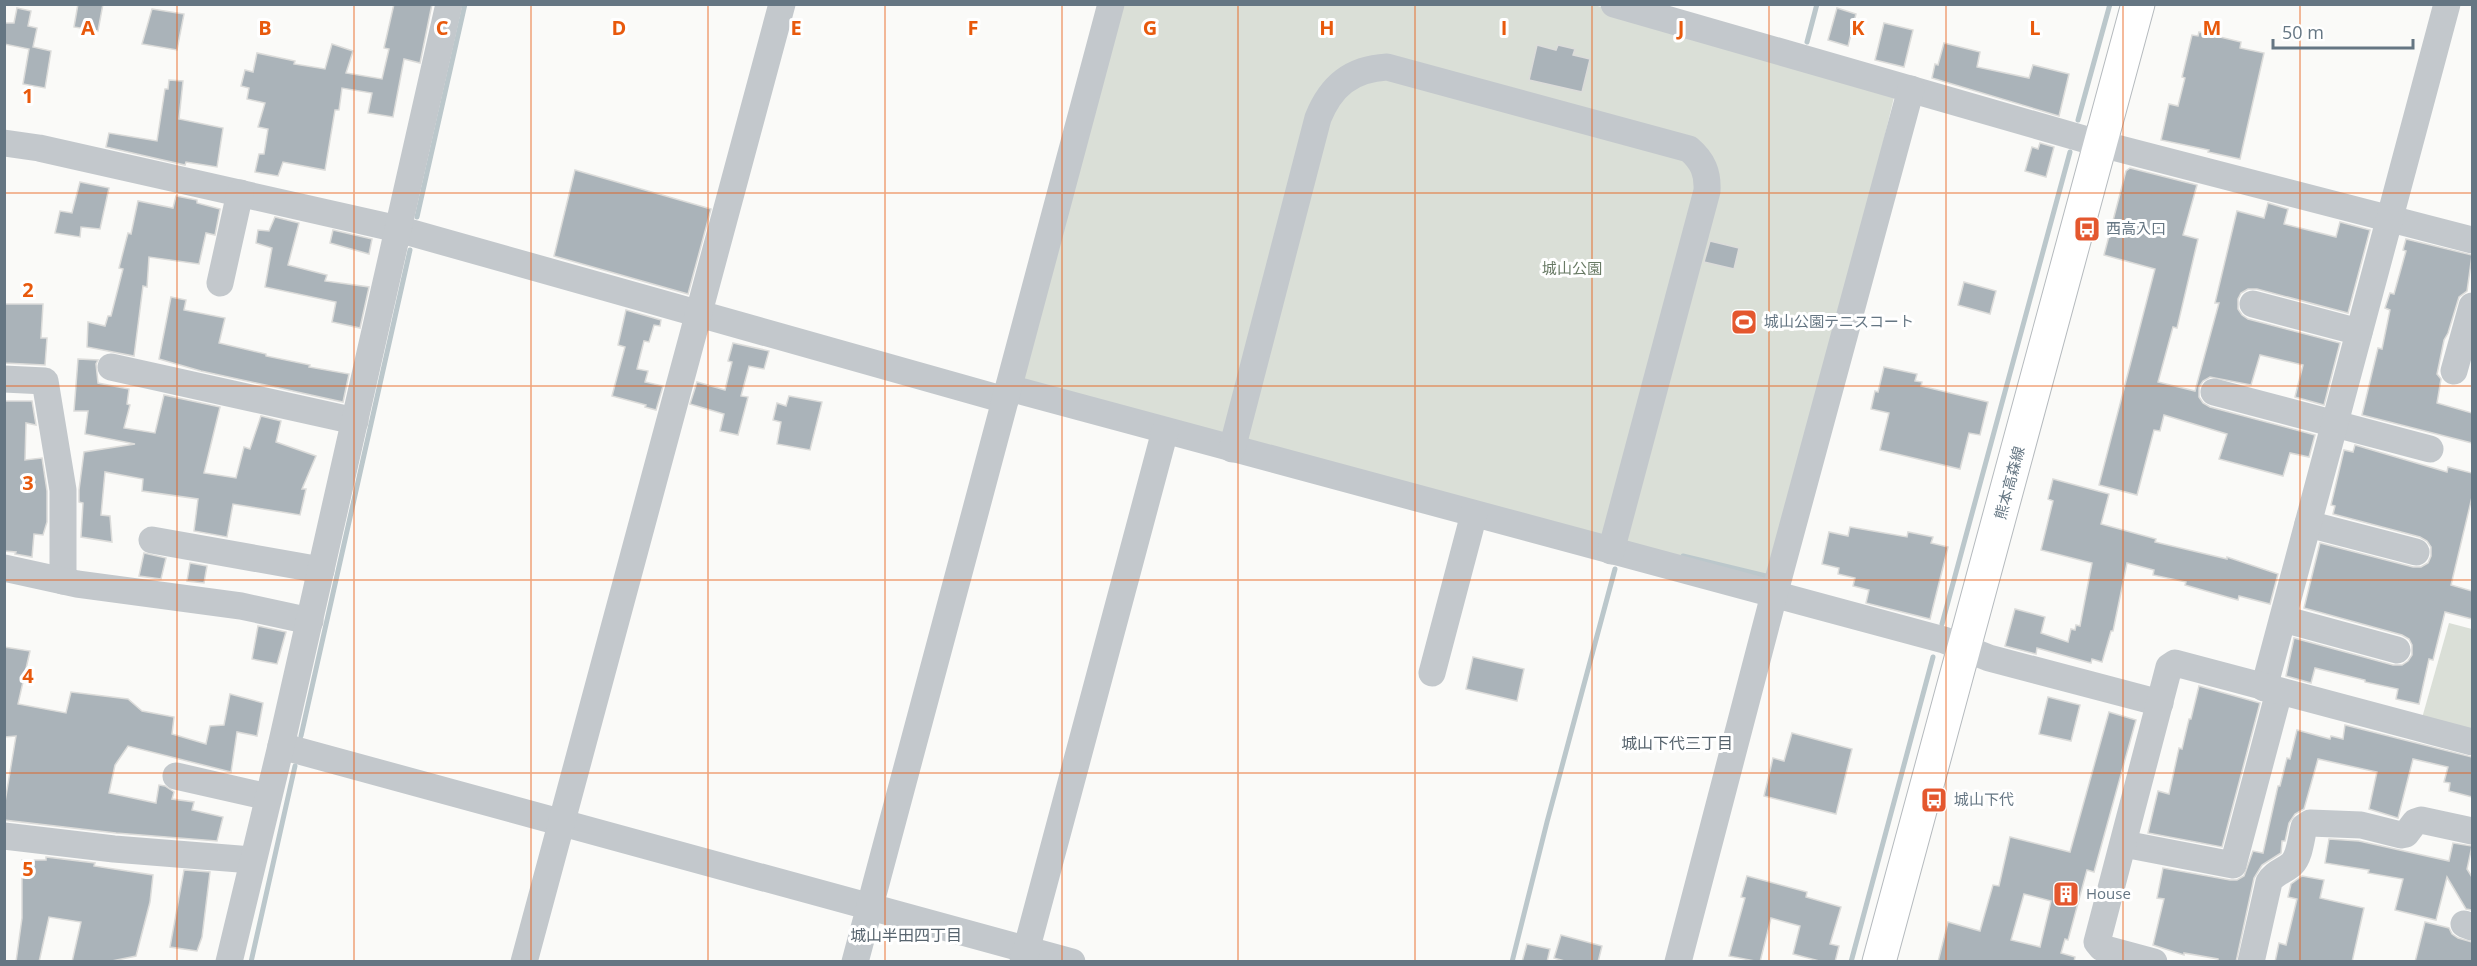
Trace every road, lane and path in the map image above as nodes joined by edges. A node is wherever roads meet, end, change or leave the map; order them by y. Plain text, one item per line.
1 (449, 4) edge
2 (782, 4) edge
3 (1111, 4) edge
4 (1614, 4) edge
5 (2138, 4) edge
6 (2447, 4) edge
7 (1911, 90) junction
8 (4, 143) edge
9 (2101, 144) junction
10 (240, 193) junction
11 (2389, 218) junction
12 (398, 229) junction
13 (2472, 240) edge
14 (220, 283) dead end
15 (2253, 304) dead end
16 (2472, 306) edge
17 (699, 314) junction
18 (2359, 332) junction
19 (111, 367) dead end
20 (2454, 371) dead end
21 (4, 379) edge
22 (2214, 392) dead end
23 (1007, 394) junction
24 (355, 421) junction
25 (2335, 424) junction
26 (1165, 431) junction
27 (1232, 449) junction
28 (2430, 449) dead end
29 (1474, 514) junction
30 (2308, 524) junction
31 (152, 540) dead end
32 (1611, 551) junction
33 (2416, 552) dead end
34 (4, 567) edge
35 (321, 570) junction
36 (63, 581) junction
37 (1774, 595) junction
38 (2283, 619) junction
39 (310, 621) junction
40 (1965, 648) junction
41 (2397, 650) dead end
42 (1432, 673) dead end
43 (2271, 690) junction
44 (2160, 703) junction
45 (2472, 742) edge
46 (281, 746) junction
47 (176, 776) dead end
48 (268, 797) junction
49 (561, 823) junction
50 (2472, 831) edge
51 (4, 836) edge
52 (2124, 844) junction
53 (252, 860) junction
54 (870, 908) junction
55 (1024, 955) edge
56 (229, 962) edge
57 (524, 962) edge
58 (855, 962) edge
59 (1072, 962) edge
60 (1678, 962) edge
61 (1879, 962) edge
62 (2154, 962) edge
63 (2251, 962) edge

1 - 12 street
2 - 17 street
3 - 23 street
4 - 7 street
5 - 9 main road, 熊本高森線
6 - 11 street
7 - 9 street
7 - 37 street
8 - 10 street
9 - 11 street
9 - 40 main road, 熊本高森線
10 - 12 street
10 - 14 street
11 - 13 street
11 - 18 street
12 - 17 street
12 - 24 street
15 - 18 street
16 - 20 street
17 - 23 street
17 - 49 street
18 - 25 street
19 - 24 street
21 - 36 street
22 - 25 street
23 - 26 street
23 - 54 street
24 - 35 street
25 - 28 street
25 - 30 street
26 - 27 street
26 - 55 street
27 - 29 street
27 - 32 street
29 - 32 street
29 - 42 street
30 - 33 street
30 - 38 street
31 - 35 street
32 - 37 street
34 - 36 street
35 - 39 street
36 - 39 street
37 - 40 street
37 - 60 street
38 - 41 street
38 - 43 street
39 - 46 street
40 - 44 street
40 - 61 main road, 熊本高森線
43 - 44 street
43 - 45 street
43 - 52 street
44 - 52 street
46 - 48 street
46 - 49 street
47 - 48 street
48 - 53 street
49 - 54 street
49 - 57 street
50 - 63 street
51 - 53 street
52 - 62 street
53 - 56 street
54 - 55 street
54 - 58 street
55 - 59 street

